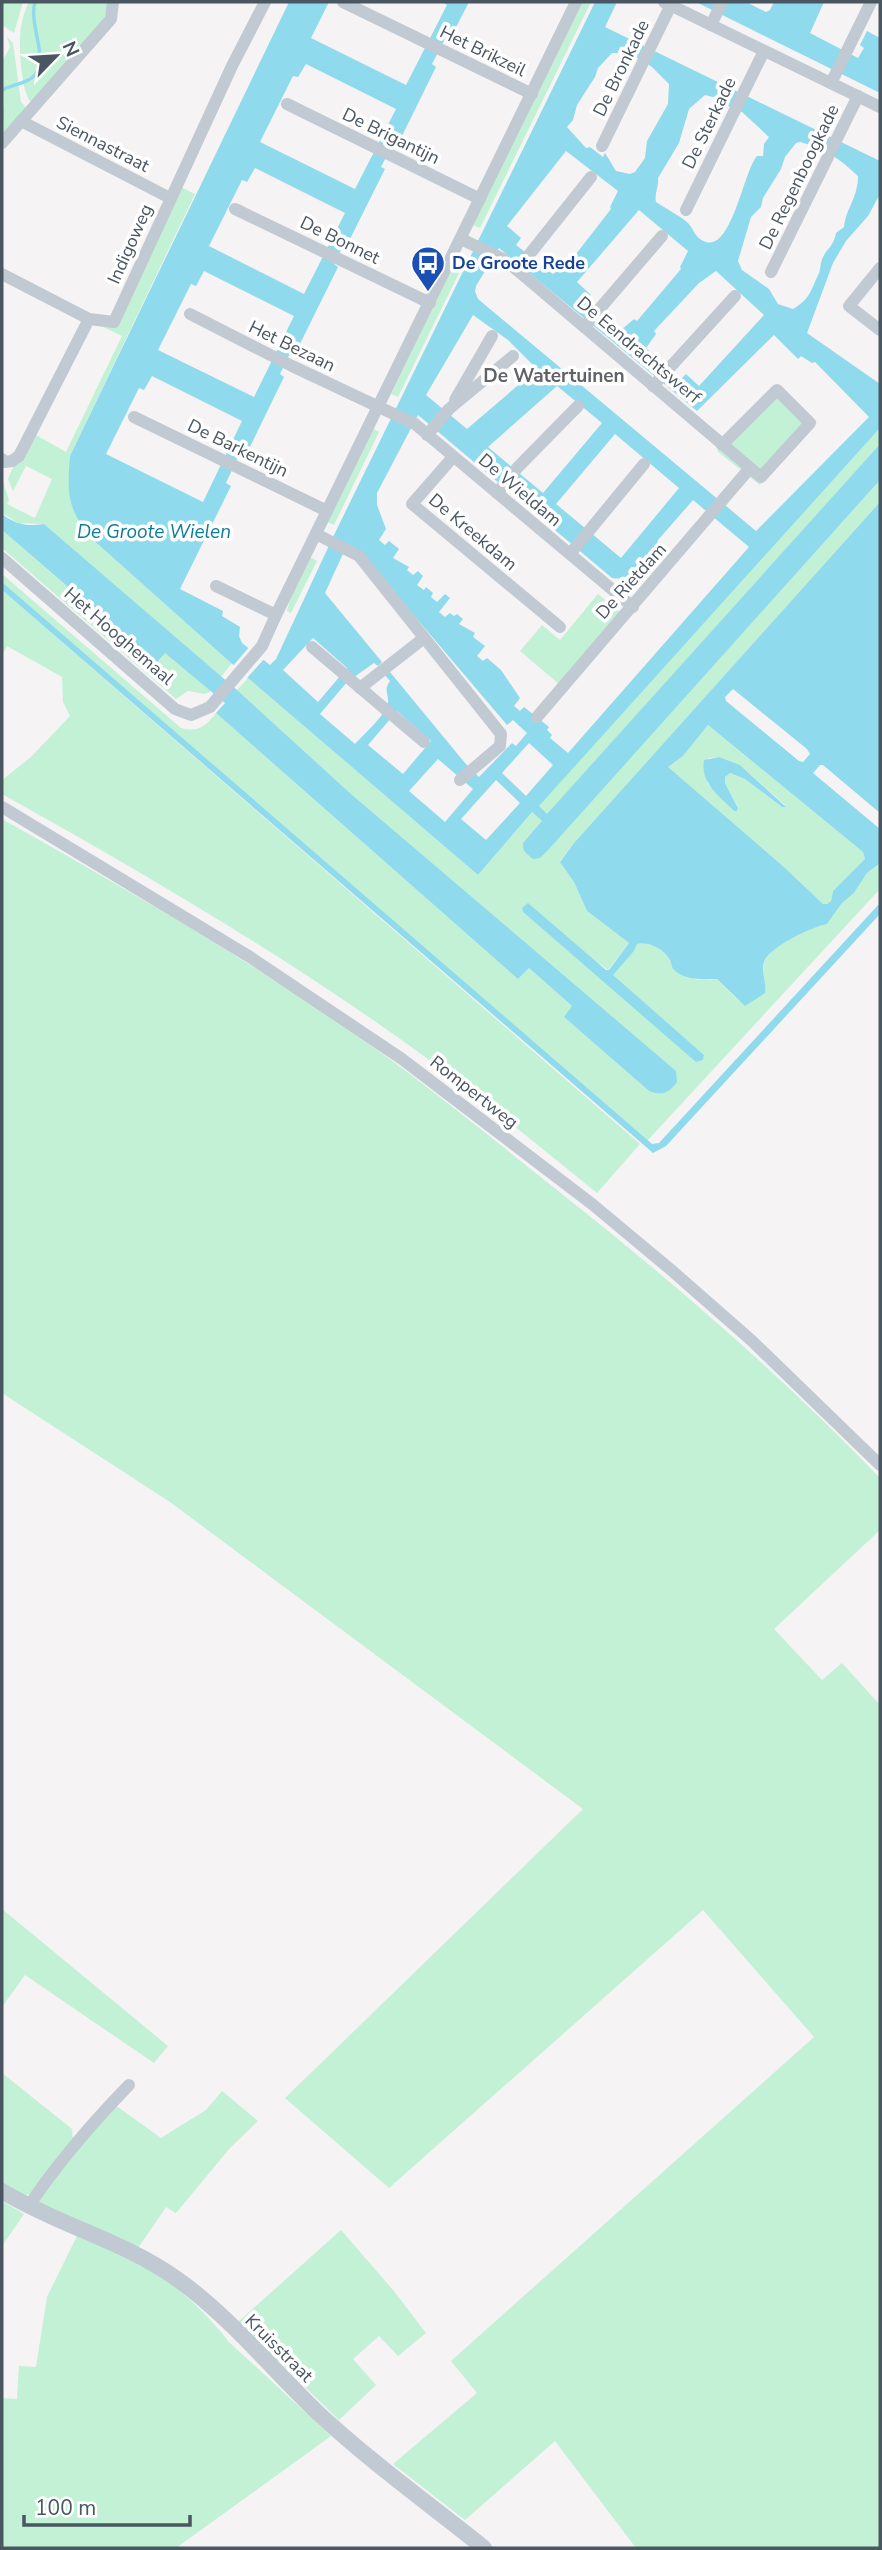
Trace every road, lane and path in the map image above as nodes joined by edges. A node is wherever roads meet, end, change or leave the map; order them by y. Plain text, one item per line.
1 (113, 2) edge
2 (265, 2) edge
3 (343, 2) edge
4 (576, 2) edge
5 (722, 2) edge
6 (871, 2) edge
7 (668, 4) edge
8 (713, 22) junction
9 (764, 51) junction
10 (833, 80) junction
11 (531, 94) junction
12 (858, 96) junction
13 (287, 104) dead end
14 (880, 107) edge
15 (20, 121) junction
16 (2, 143) edge
17 (602, 146) dead end
18 (591, 177) dead end
19 (170, 198) junction
20 (480, 199) junction
21 (235, 208) dead end
22 (686, 210) dead end
23 (662, 236) dead end
24 (467, 242) junction
25 (518, 268) junction
26 (880, 268) edge
27 (771, 272) dead end
28 (2, 274) edge
29 (735, 296) dead end
30 (430, 303) junction
31 (190, 314) dead end
32 (89, 318) junction
33 (586, 326) junction
34 (880, 330) edge
35 (492, 336) dead end
36 (513, 356) dead end
37 (655, 384) junction
38 (578, 406) dead end
39 (449, 409) junction
40 (384, 411) junction
41 (134, 417) dead end
42 (429, 433) junction
43 (722, 445) junction
44 (453, 457) junction
45 (2, 459) edge
46 (644, 464) dead end
47 (750, 468) junction
48 (499, 490) junction
49 (327, 511) junction
50 (316, 534) junction
51 (571, 551) junction
52 (2, 558) edge
53 (216, 586) dead end
54 (634, 607) junction
55 (276, 615) junction
56 (559, 627) dead end
57 (424, 638) junction
58 (313, 647) dead end
59 (357, 685) junction
60 (537, 717) dead end
61 (424, 742) dead end
62 (460, 780) dead end
63 (2, 807) edge
64 (880, 1465) edge
65 (129, 2085) dead end
66 (2, 2191) edge
67 (28, 2207) junction
68 (484, 2548) edge

1 - 15 street
2 - 19 street, Indigoweg
3 - 11 street, Het Brikzeil
4 - 11 street
5 - 8 street
6 - 10 street
7 - 8 street
7 - 17 street, De Bronkade
8 - 9 street
9 - 10 street
9 - 22 street, De Sterkade
10 - 12 street
11 - 20 street
12 - 14 street
12 - 27 street, De Regenboogkade
13 - 20 street, De Brigantijn
15 - 16 street
15 - 19 street, Siennastraat
18 - 25 street
19 - 32 street, Indigoweg
20 - 24 street
21 - 30 street, De Bonnet
23 - 33 street
24 - 25 street, De Eendrachtswerf
24 - 30 street
25 - 33 street, De Eendrachtswerf
26 - 34 street
28 - 32 street
29 - 37 street
30 - 40 street
31 - 40 street, Het Bezaan
32 - 45 street
33 - 37 street, De Eendrachtswerf
35 - 39 street
36 - 39 street
37 - 43 street, De Eendrachtswerf
38 - 48 street
39 - 42 street
40 - 42 street, De Wieldam
40 - 49 street
41 - 49 street, De Barkentijn
42 - 44 street, De Wieldam
43 - 47 street, De Eendrachtswerf
43 - 47 street
44 - 48 street, De Wieldam
44 - 56 street, De Kreekdam
46 - 51 street
47 - 54 street, De Rietdam
48 - 51 street, De Wieldam
49 - 50 street
50 - 55 street
50 - 57 street
51 - 54 street, De Wieldam
52 - 55 street, Het Hooghemaal
53 - 55 street
54 - 60 street, De Rietdam
57 - 59 street
57 - 62 street
58 - 59 street
59 - 61 street
63 - 64 street, Rompertweg
65 - 67 street
66 - 67 street, Kruisstraat
67 - 68 street, Kruisstraat

